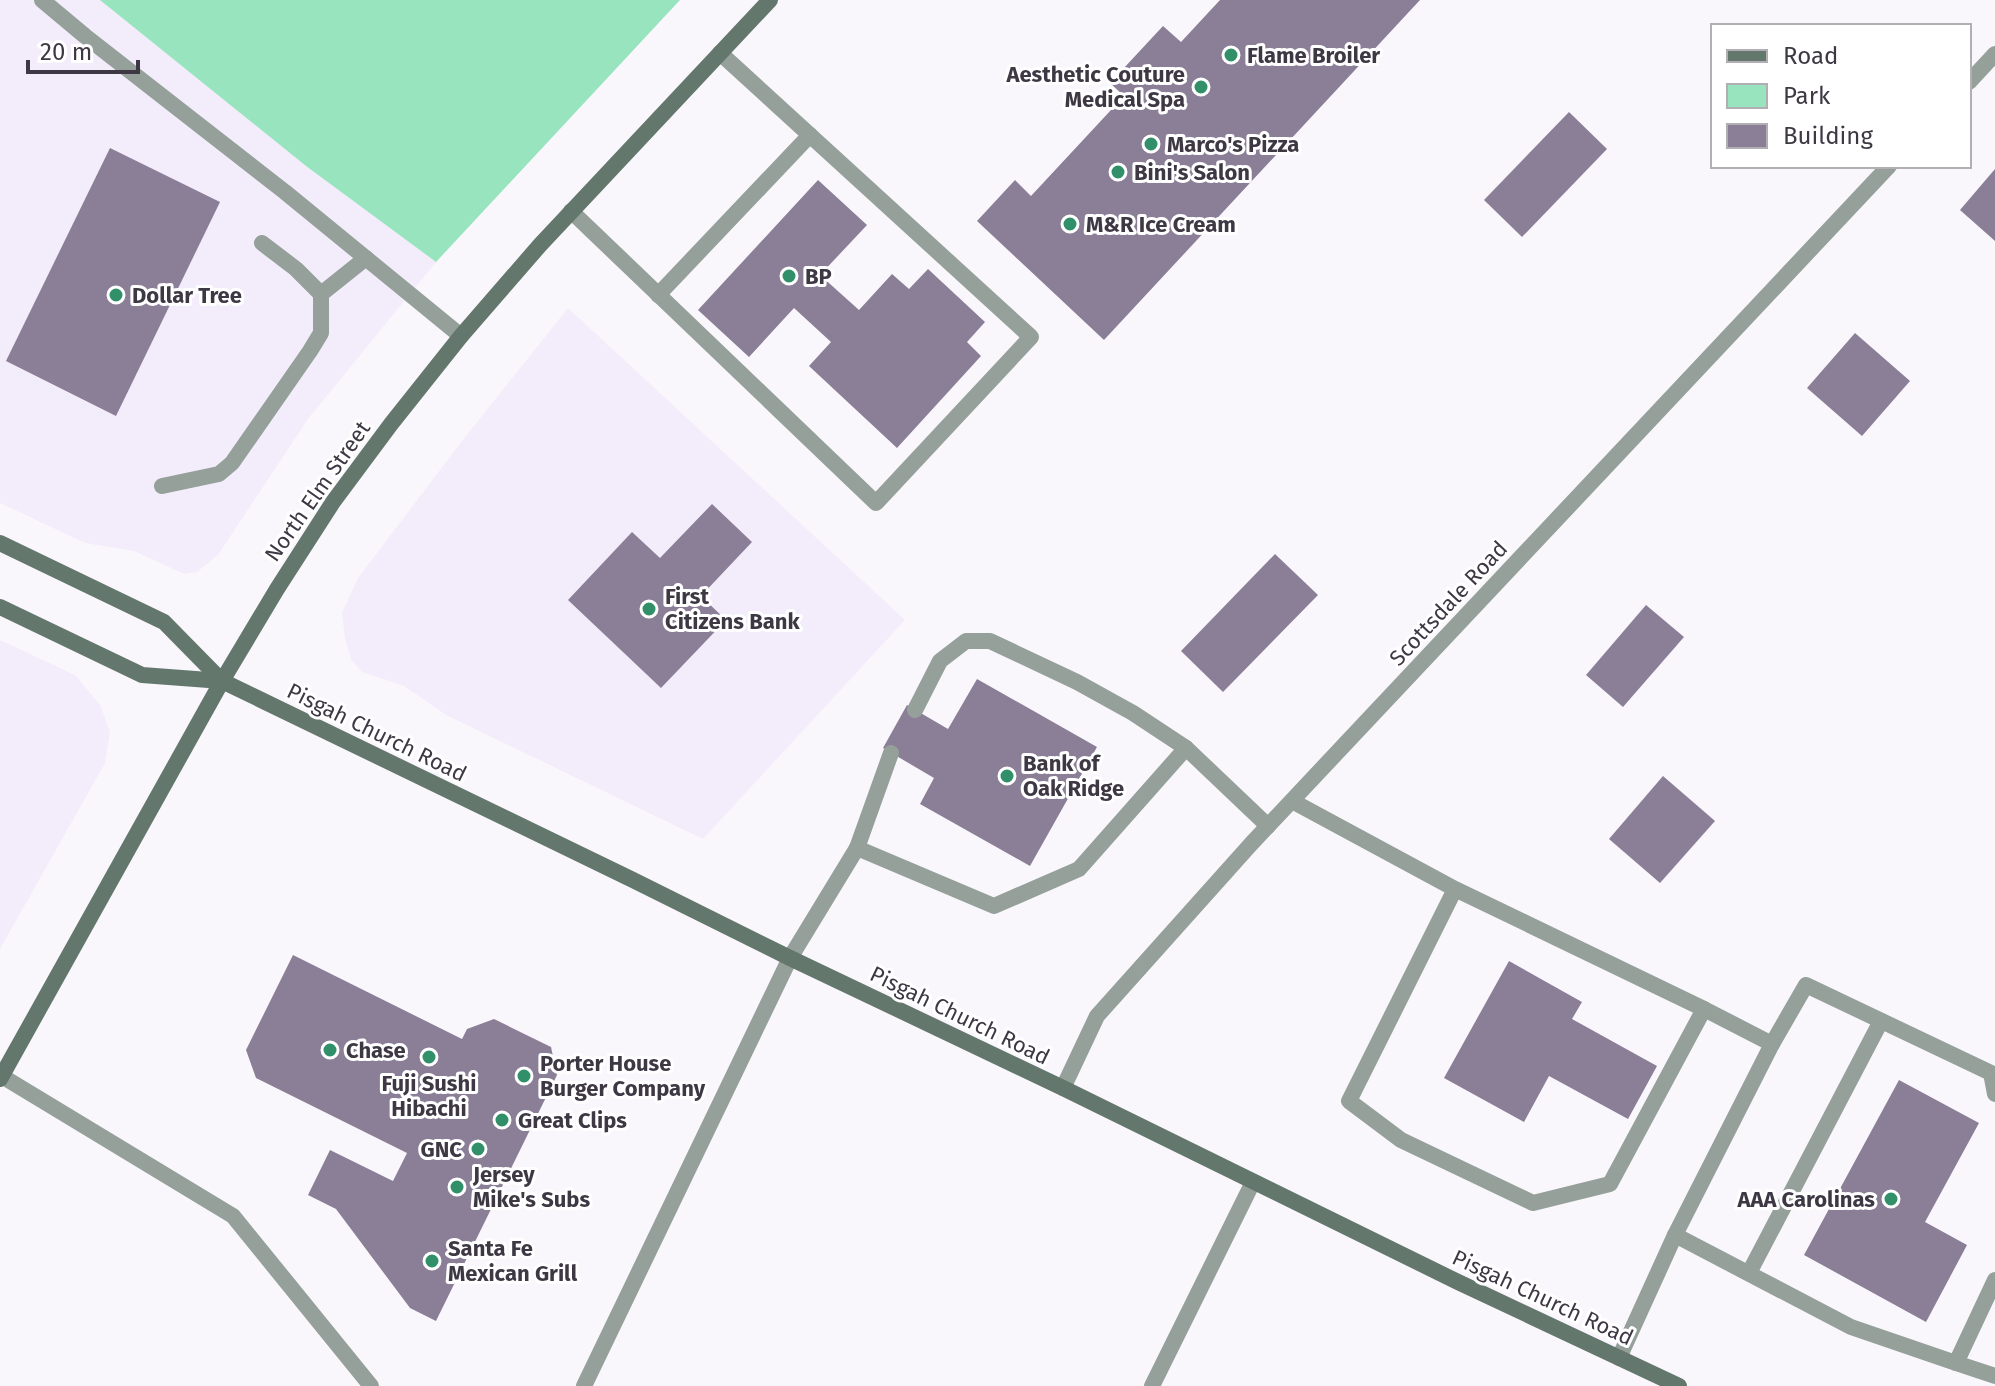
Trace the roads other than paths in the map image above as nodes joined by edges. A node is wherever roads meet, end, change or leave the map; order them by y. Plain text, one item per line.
1 (42, 0) edge
2 (770, 0) edge
3 (720, 53) junction
4 (1995, 54) edge
5 (1971, 80) edge
6 (810, 135) junction
7 (1887, 168) edge
8 (571, 211) junction
9 (262, 243) dead end
10 (366, 258) junction
11 (321, 294) junction
12 (658, 295) junction
13 (461, 336) junction
14 (162, 486) dead end
15 (0, 543) edge
16 (0, 607) edge
17 (222, 681) junction
18 (915, 710) dead end
19 (1186, 748) junction
20 (891, 753) dead end
21 (1292, 801) junction
22 (1268, 826) junction
23 (857, 848) junction
24 (1455, 889) junction
25 (790, 958) junction
26 (1704, 1009) junction
27 (1881, 1021) junction
28 (1772, 1044) junction
29 (1, 1077) edge
30 (1063, 1088) junction
31 (1995, 1094) edge
32 (1253, 1182) junction
33 (1675, 1235) junction
34 (1749, 1273) junction
35 (1995, 1280) edge
36 (1619, 1358) junction
37 (1956, 1363) junction
38 (1995, 1376) edge
39 (371, 1386) edge
40 (584, 1386) edge
41 (1152, 1386) edge
42 (1679, 1386) edge

1 - 10 street
2 - 3 main road, North Elm Street
3 - 6 street
3 - 8 main road, North Elm Street
4 - 5 street
6 - 12 street
6 - 12 street
7 - 21 street, Scottsdale Road
8 - 12 street
8 - 13 main road, North Elm Street
9 - 11 street
10 - 11 street
10 - 13 street
11 - 14 street
13 - 17 main road, North Elm Street
15 - 17 main road, Pisgah Church Road
16 - 17 main road, Pisgah Church Road
17 - 25 main road, Pisgah Church Road
17 - 29 main road, North Elm Street
18 - 19 street
19 - 22 street
19 - 23 street
20 - 23 street
21 - 22 street, Scottsdale Road
21 - 24 street
22 - 30 street, Scottsdale Road
23 - 25 street
24 - 26 street
24 - 26 street
25 - 30 main road, Pisgah Church Road
25 - 40 street
26 - 28 street
27 - 28 street
27 - 31 street
27 - 34 street
28 - 33 street
29 - 39 street
30 - 32 main road, Pisgah Church Road
32 - 36 main road, Pisgah Church Road
32 - 41 street
33 - 34 street
33 - 36 street
34 - 37 street
35 - 37 street
36 - 42 main road, Pisgah Church Road
37 - 38 street

